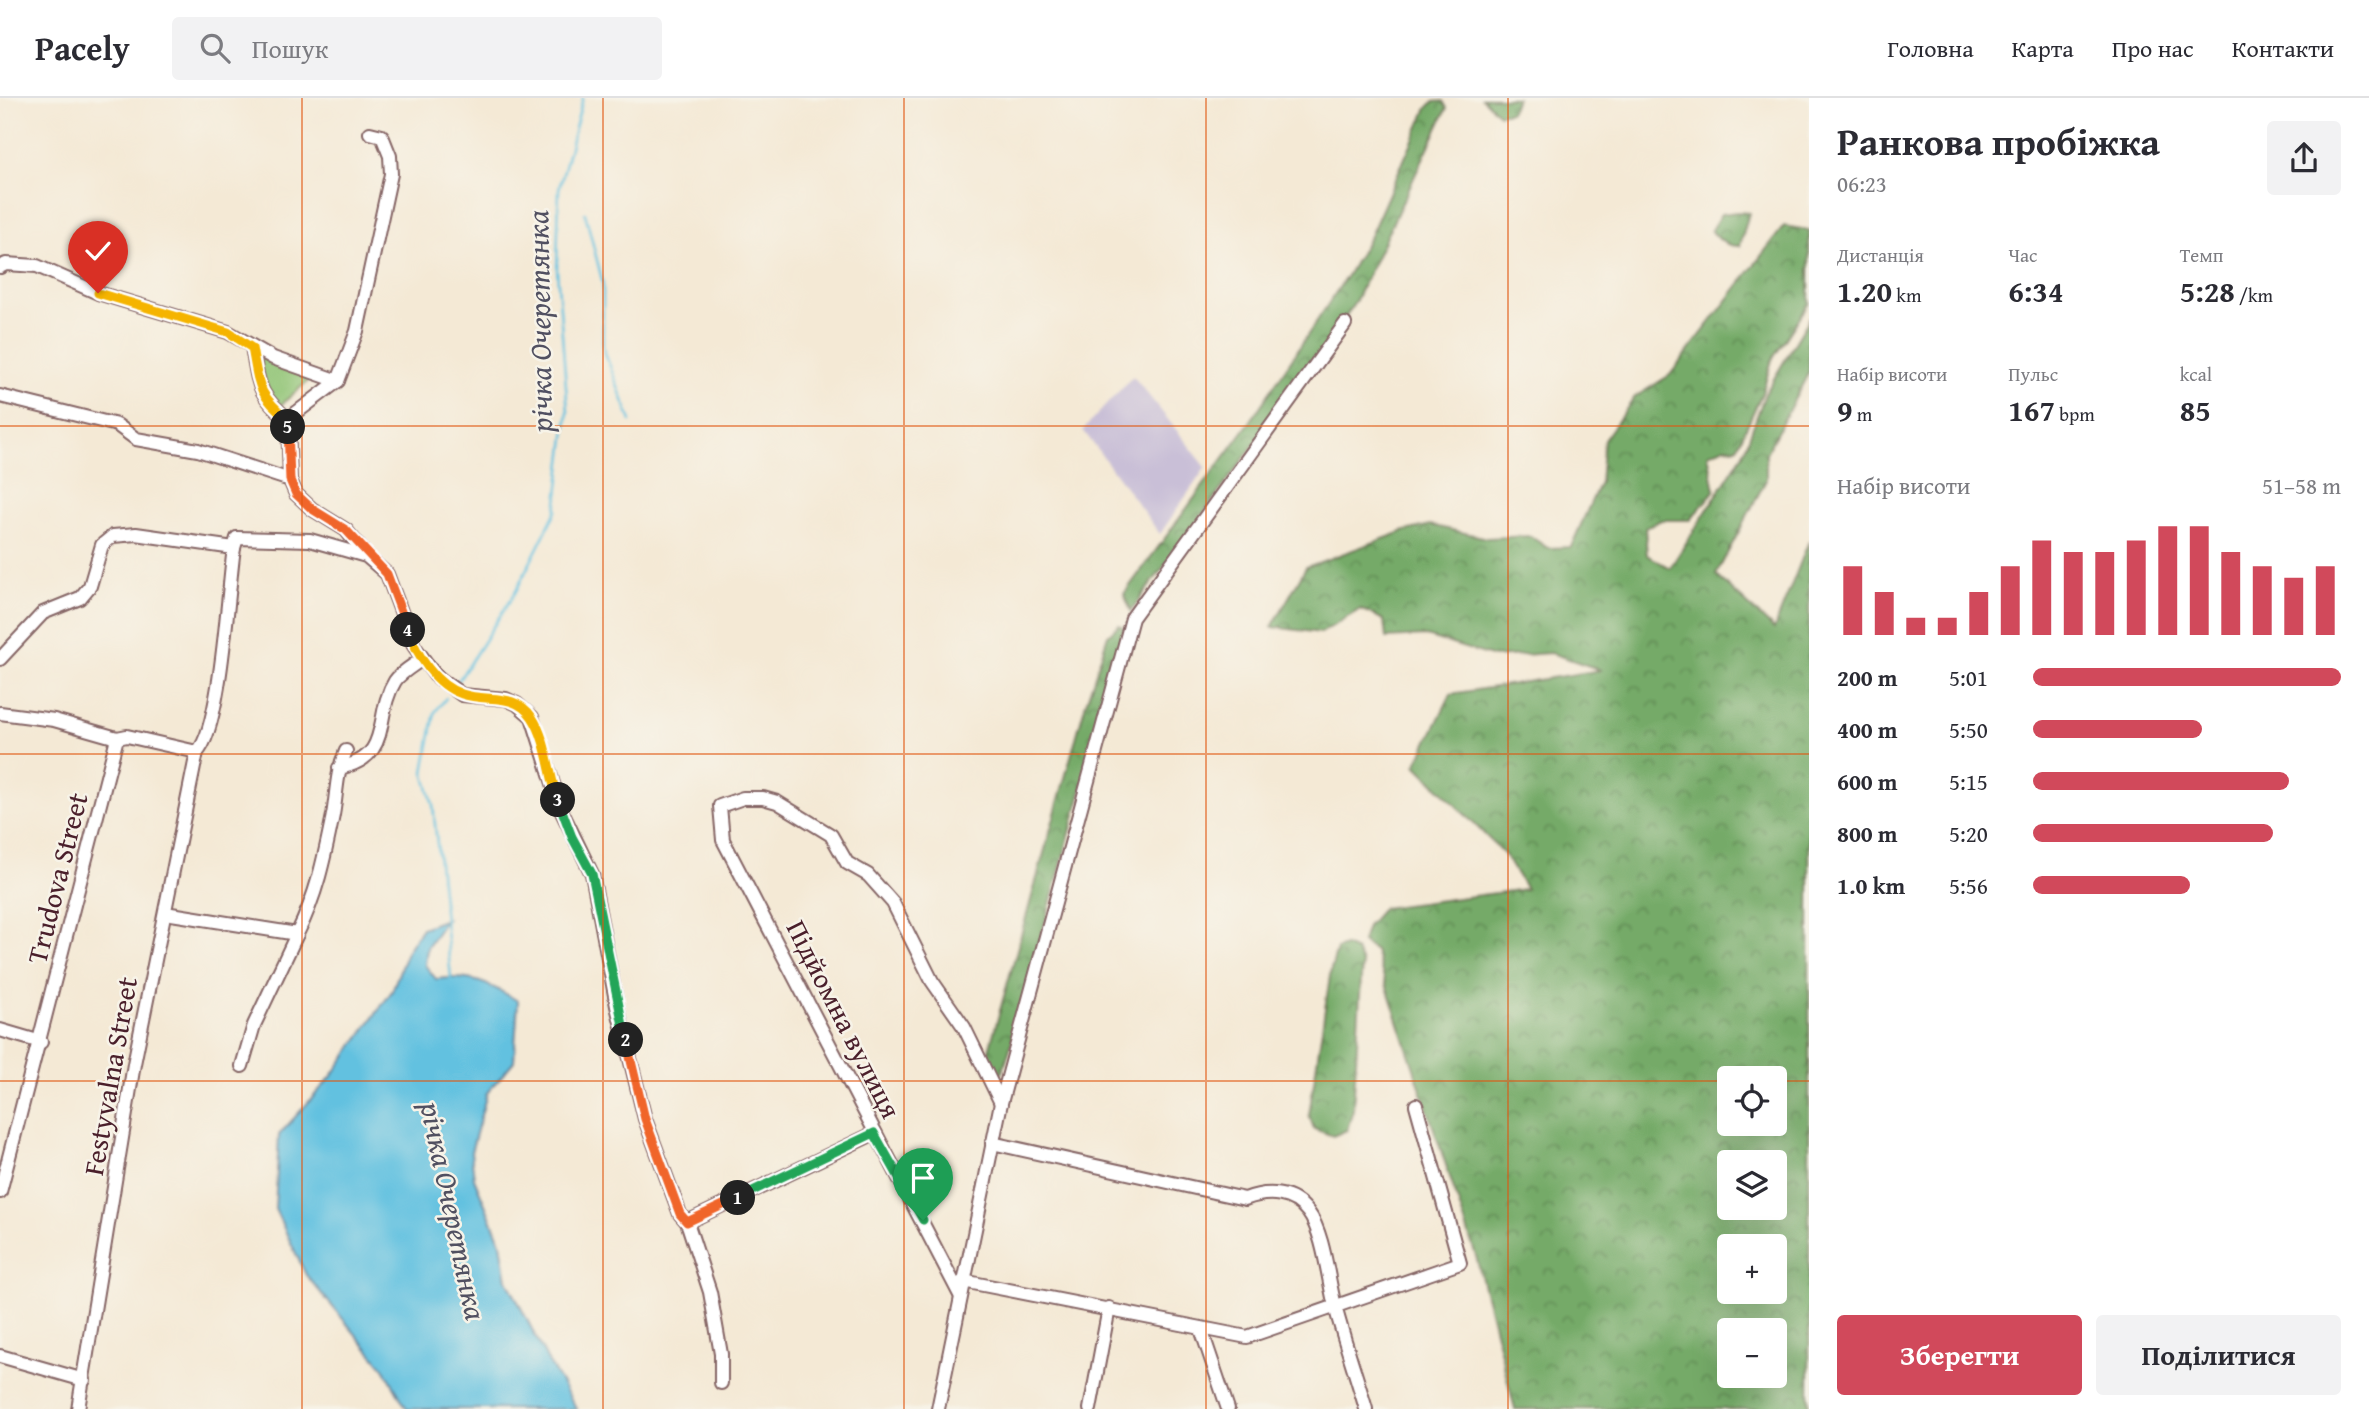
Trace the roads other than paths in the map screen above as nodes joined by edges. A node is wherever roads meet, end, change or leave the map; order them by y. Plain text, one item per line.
1 (370, 133) dead end
2 (0, 267) edge
3 (1345, 324) dead end
4 (252, 348) junction
5 (338, 381) junction
6 (0, 396) edge
7 (288, 419) junction
8 (290, 480) junction
9 (234, 548) junction
10 (366, 556) junction
11 (0, 659) edge
12 (422, 659) junction
13 (0, 713) edge
14 (117, 738) junction
15 (345, 751) dead end
16 (197, 752) junction
17 (339, 768) junction
18 (165, 913) junction
19 (297, 934) junction
20 (0, 1030) edge
21 (41, 1042) junction
22 (242, 1066) dead end
23 (1000, 1103) junction
24 (1416, 1105) dead end
25 (874, 1133) junction
26 (992, 1143) junction
27 (0, 1192) edge
28 (687, 1222) junction
29 (962, 1281) junction
30 (960, 1295) junction
31 (1335, 1306) junction
32 (1109, 1308) junction
33 (1201, 1329) junction
34 (0, 1356) edge
35 (84, 1380) junction
36 (721, 1383) dead end
37 (78, 1409) edge
38 (937, 1409) edge
39 (1090, 1409) edge
40 (1228, 1409) edge
41 (1366, 1409) edge

1 - 5 street
2 - 4 street
3 - 23 street
4 - 5 street
4 - 7 street
5 - 7 street
6 - 8 street
7 - 8 street
8 - 10 street
9 - 10 street
9 - 11 street
9 - 16 street, Festyvalna Street
10 - 12 street
12 - 17 street
12 - 28 street
13 - 14 street
14 - 16 street
14 - 21 street, Trudova Street
15 - 17 street
16 - 18 street, Festyvalna Street
17 - 19 street
18 - 19 street
18 - 35 street, Festyvalna Street
19 - 22 street
20 - 21 street
21 - 27 street, Trudova Street
23 - 25 street, Підйомна вулиця
23 - 26 street
24 - 31 street
25 - 28 street
25 - 30 street, Підйомна вулиця
26 - 29 street
26 - 31 street
28 - 36 street
29 - 30 street
29 - 32 street
30 - 38 street
31 - 33 street
31 - 41 street
32 - 33 street
32 - 39 street
33 - 40 street
34 - 35 street
35 - 37 street, Festyvalna Street

